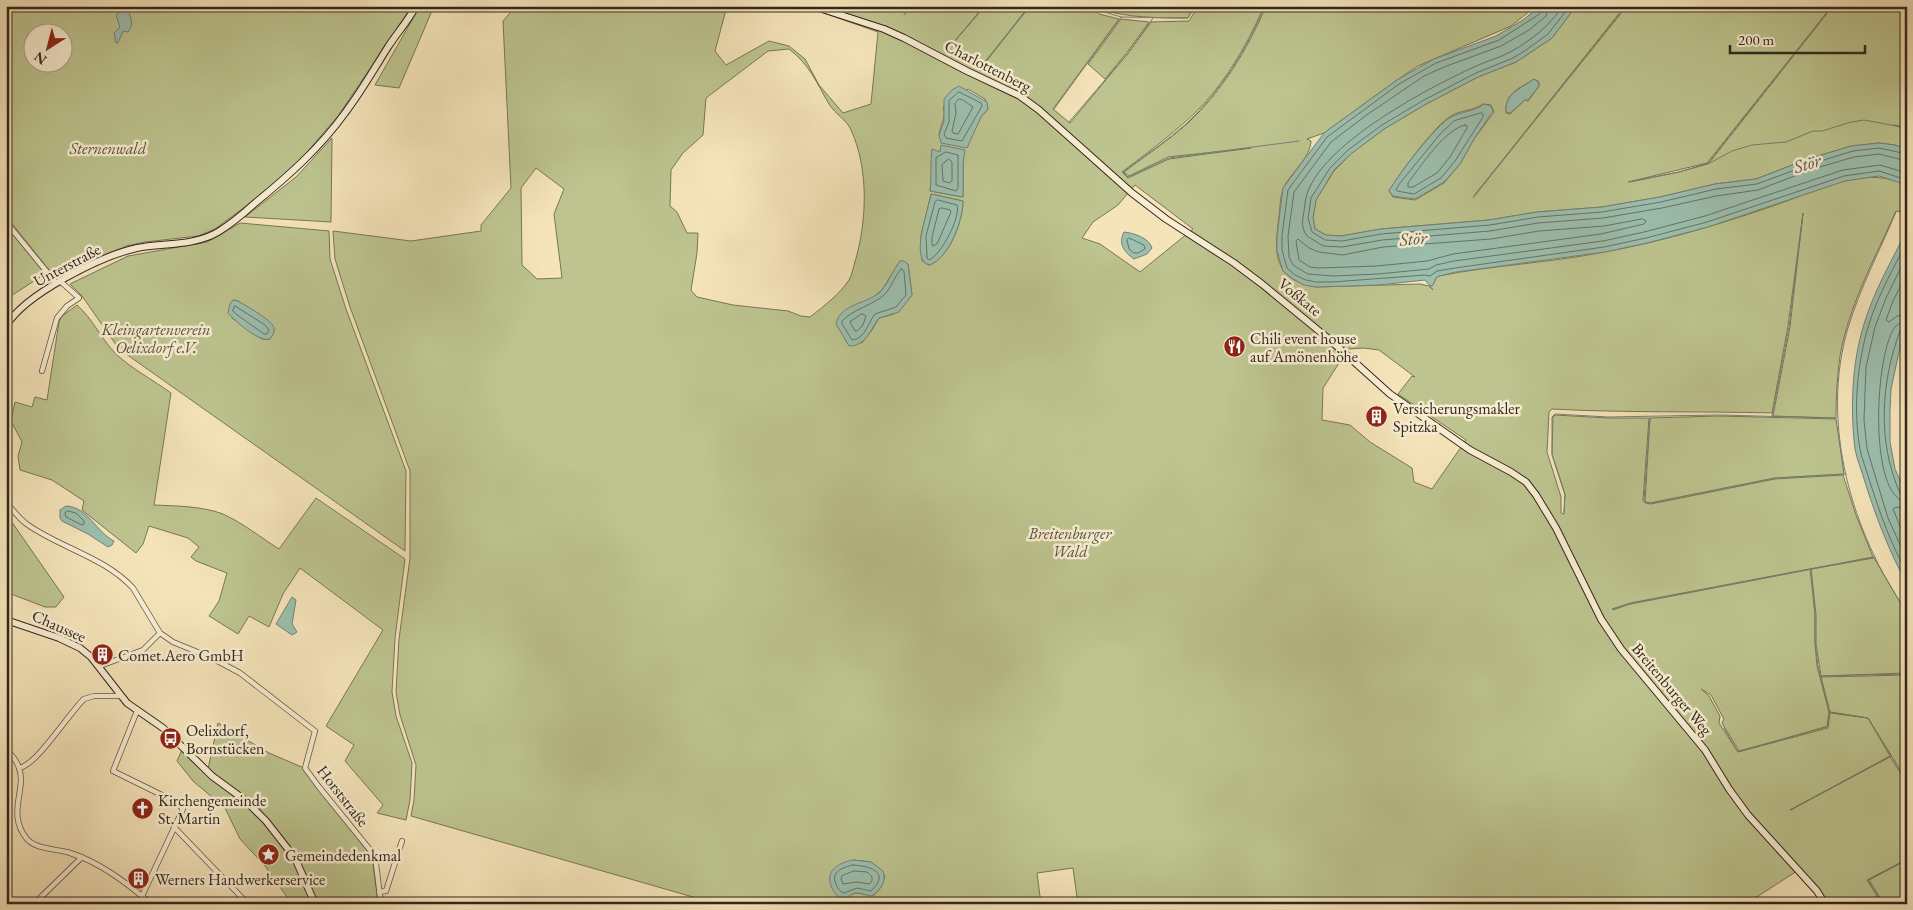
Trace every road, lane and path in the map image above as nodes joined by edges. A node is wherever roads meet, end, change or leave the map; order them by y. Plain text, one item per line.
1 (416, 6) edge
2 (812, 6) edge
3 (6, 222) edge
4 (1200, 242) joint
5 (58, 282) junction
6 (6, 326) edge
7 (42, 371) dead end
8 (1526, 482) joint
9 (6, 502) edge
10 (6, 620) edge
11 (160, 633) junction
12 (100, 666) junction
13 (121, 696) junction
14 (137, 711) junction
15 (6, 749) edge
16 (19, 768) junction
17 (174, 827) junction
18 (402, 841) dead end
19 (82, 857) junction
20 (379, 892) junction
21 (142, 896) junction
22 (41, 897) junction
23 (1824, 901) edge
24 (34, 904) edge
25 (47, 904) edge
26 (151, 904) edge
27 (248, 904) edge
28 (315, 904) edge
29 (380, 904) edge
30 (440, 904) edge
31 (451, 904) edge

1 - 5 main road, Unterstraße
2 - 4 main road, Charlottenberg
3 - 5 street
4 - 8 main road, Voßkate
5 - 6 main road, Unterstraße
5 - 7 street
8 - 23 main road, Breitenburger Weg
9 - 11 street, Horststraße
10 - 12 main road, Chaussee
11 - 12 street
11 - 20 street, Horststraße
12 - 13 main road, Chaussee
13 - 14 main road, Chaussee
13 - 16 street
14 - 17 street
14 - 28 main road, Chaussee
15 - 16 street
16 - 19 street
17 - 21 street
17 - 27 street
18 - 20 street
19 - 21 street
19 - 22 street
20 - 29 street, Horststraße
21 - 26 street
22 - 24 street
22 - 25 street
30 - 31 street

